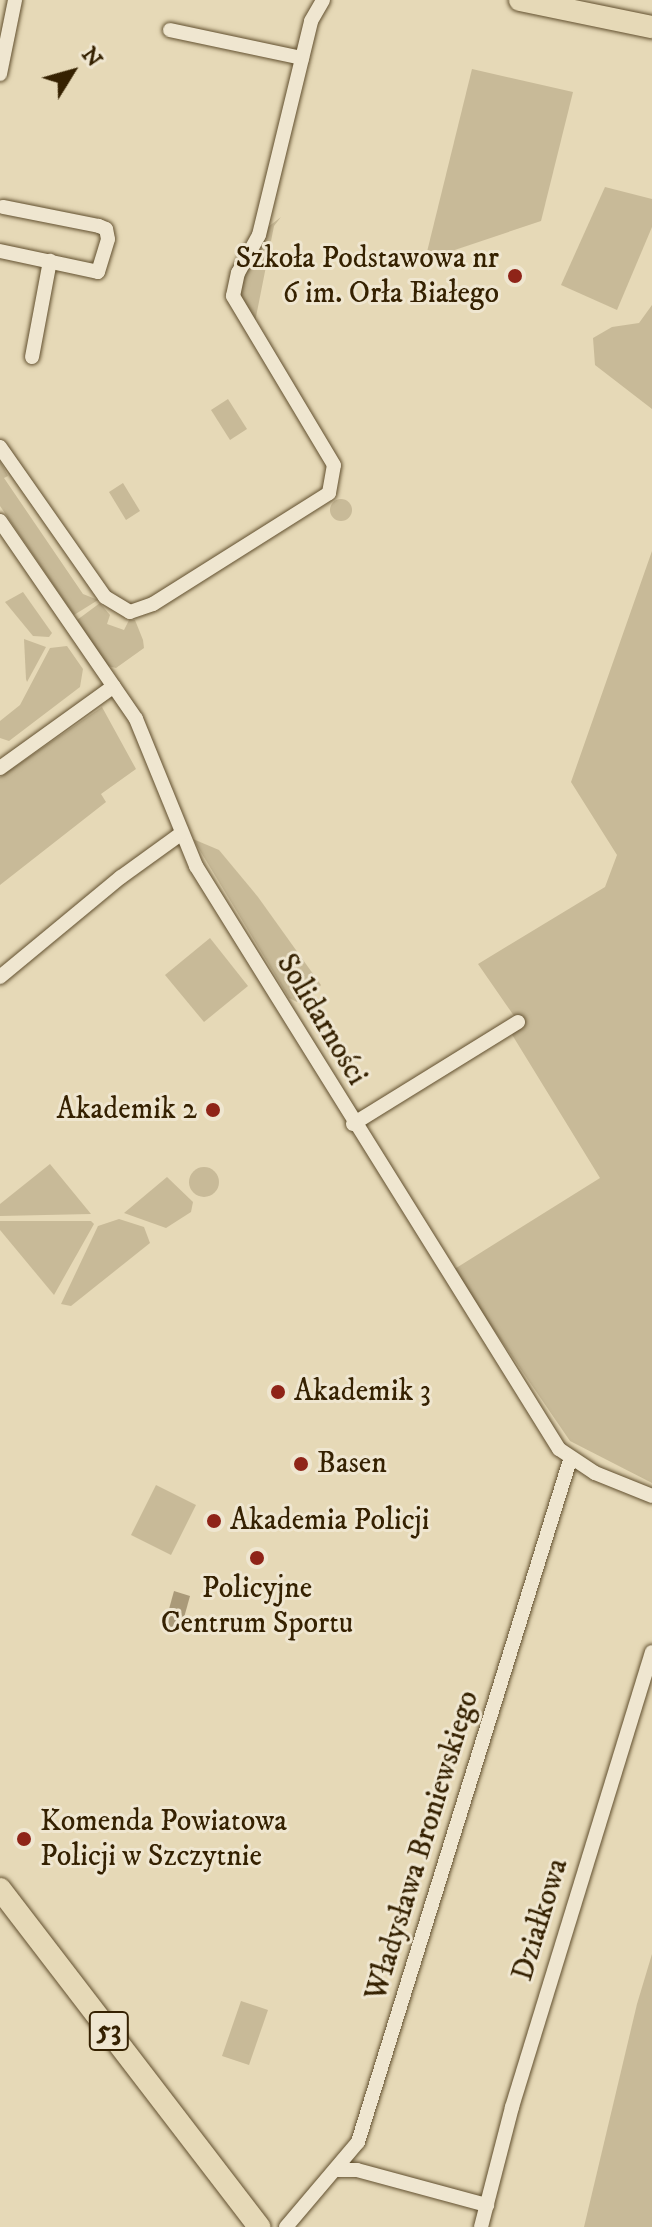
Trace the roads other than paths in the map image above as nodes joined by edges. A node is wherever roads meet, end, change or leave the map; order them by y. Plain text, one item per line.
1 (15, 0) edge
2 (323, 0) edge
3 (520, 0) edge
4 (652, 27) edge
5 (170, 30) dead end
6 (302, 58) junction
7 (0, 74) edge
8 (3, 207) dead end
9 (0, 251) edge
10 (50, 261) junction
11 (32, 357) dead end
12 (0, 447) edge
13 (0, 521) edge
14 (114, 686) junction
15 (0, 768) edge
16 (182, 833) junction
17 (0, 977) edge
18 (518, 1022) dead end
19 (353, 1124) junction
20 (570, 1460) junction
21 (652, 1496) edge
22 (652, 1652) edge
23 (0, 1889) edge
24 (338, 2170) junction
25 (487, 2205) junction
26 (259, 2227) edge
27 (286, 2227) edge
28 (481, 2227) edge

1 - 7 street
2 - 6 street
3 - 4 main road
5 - 6 street
6 - 12 street
8 - 10 street
9 - 10 street
10 - 11 street
13 - 14 street, Solidarności
14 - 15 street
14 - 16 street, Solidarności
16 - 17 street
16 - 19 street, Solidarności
18 - 19 street
19 - 20 street, Solidarności
20 - 21 street
20 - 24 street, Władysława Broniewskiego
22 - 25 street, Działkowa
23 - 26 main road, 53
24 - 25 street
24 - 27 street, Władysława Broniewskiego
25 - 28 street, Działkowa

